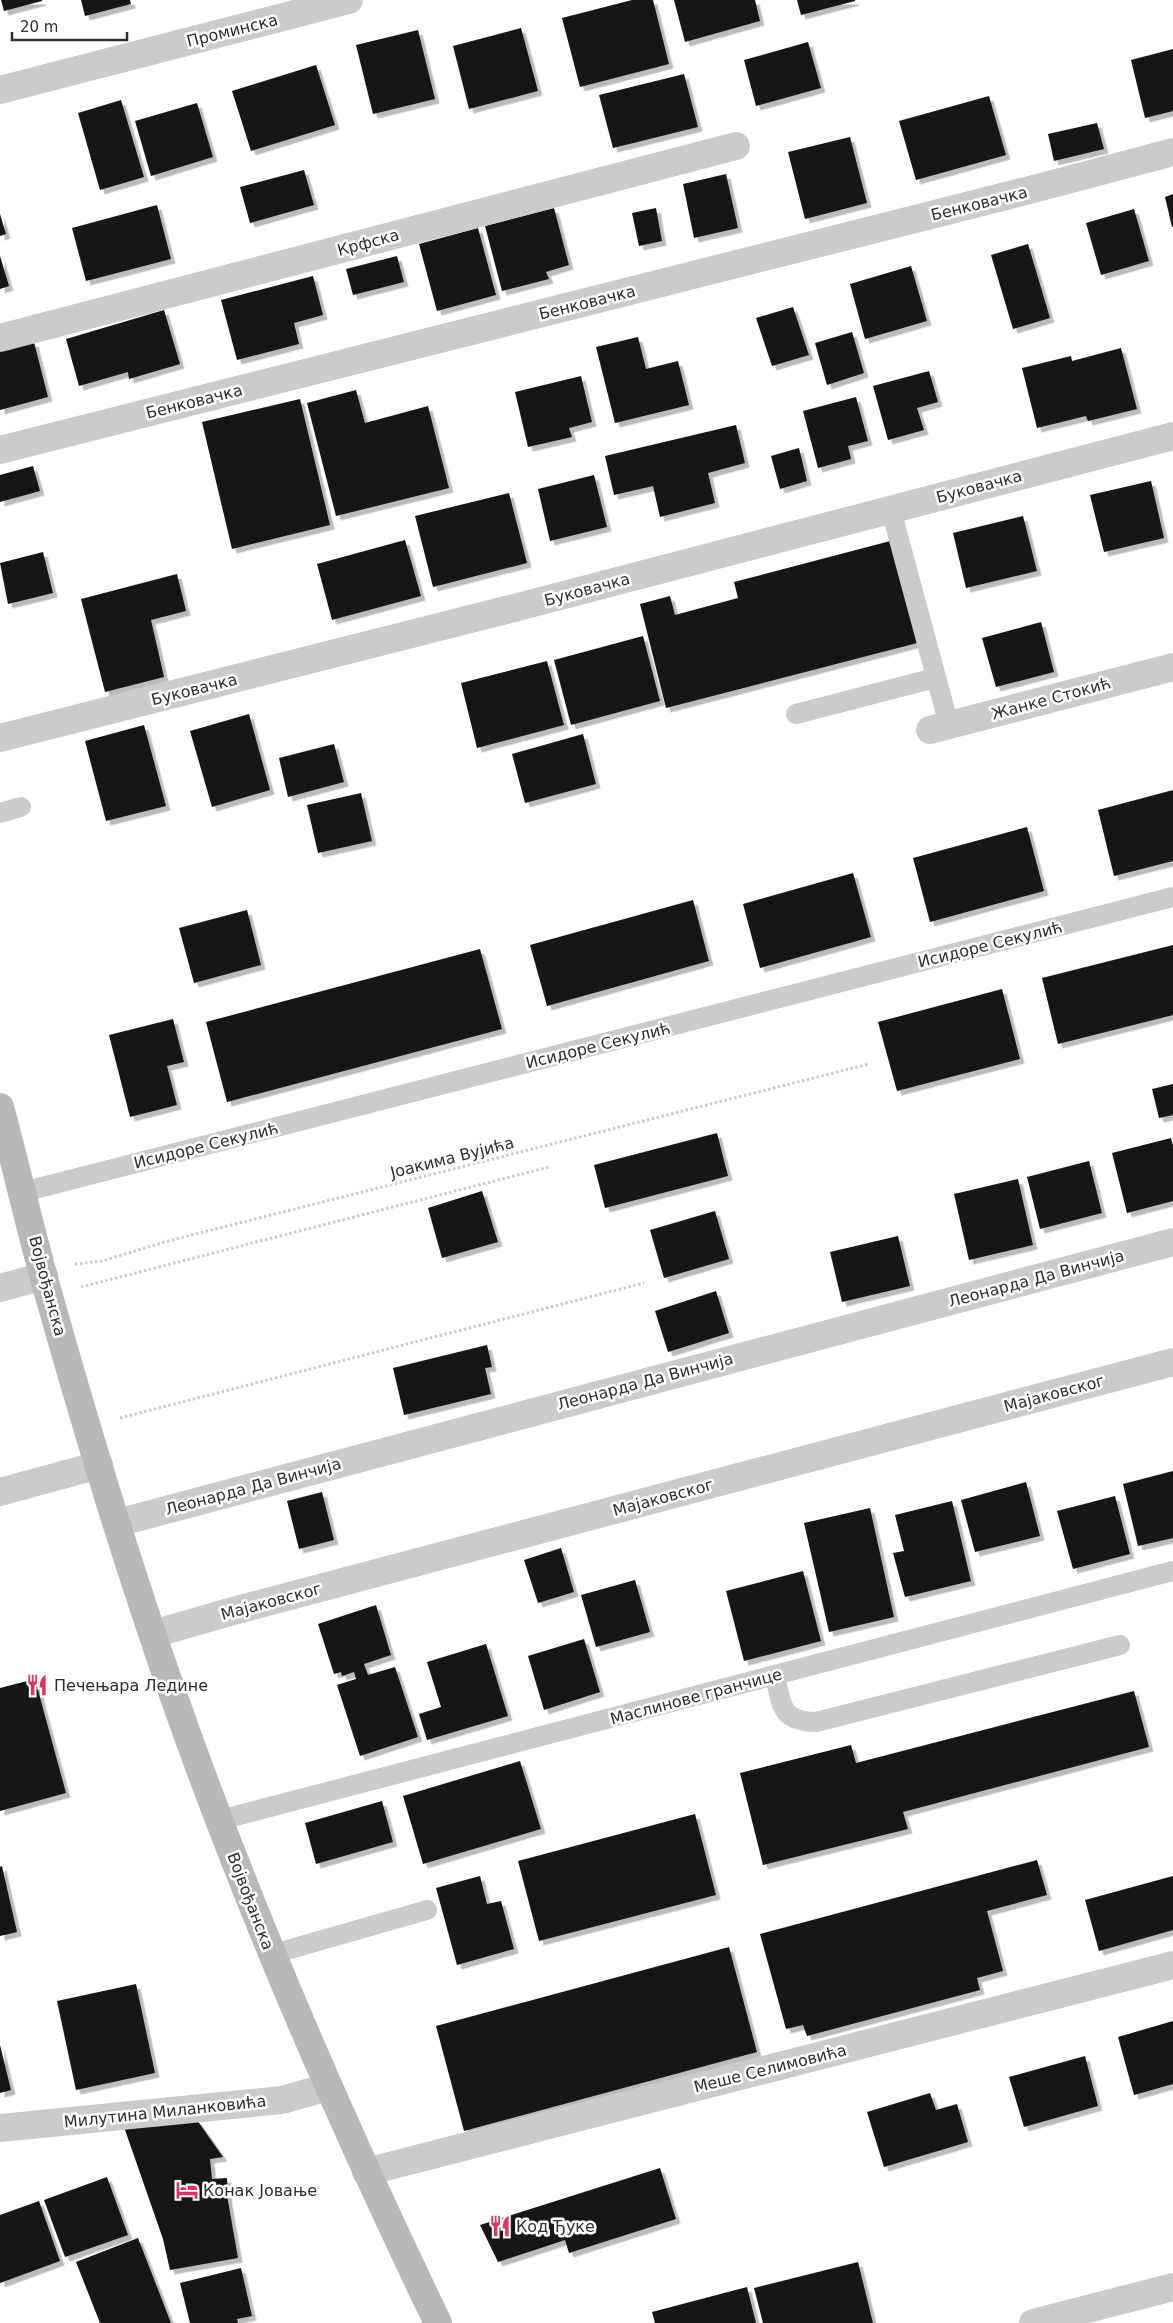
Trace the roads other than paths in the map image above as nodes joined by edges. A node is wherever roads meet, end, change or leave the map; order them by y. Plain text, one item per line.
1 (349, 0) edge
2 (0, 90) edge
3 (736, 146) dead end
4 (1173, 152) edge
5 (0, 338) edge
6 (1173, 436) edge
7 (0, 450) edge
8 (891, 510) junction
9 (1173, 666) edge
10 (935, 678) junction
11 (796, 714) dead end
12 (940, 728) joint
13 (0, 738) edge
14 (21, 807) dead end
15 (0, 813) edge
16 (1173, 897) edge
17 (0, 1107) edge
18 (23, 1192) junction
19 (1173, 1242) edge
20 (44, 1277) junction
21 (0, 1288) edge
22 (1173, 1362) edge
23 (99, 1465) junction
24 (0, 1492) edge
25 (117, 1523) junction
26 (1173, 1571) edge
27 (153, 1634) junction
28 (1120, 1645) dead end
29 (775, 1676) junction
30 (220, 1820) junction
31 (427, 1910) dead end
32 (272, 1954) junction
33 (1173, 1964) edge
34 (328, 2087) junction
35 (0, 2128) edge
36 (366, 2172) junction
37 (1173, 2286) edge
38 (438, 2323) edge
39 (1033, 2323) edge

1 - 2 street, Проминска
3 - 5 street, Крфска
4 - 7 street, Бенковачка
6 - 8 street, Буковачка
8 - 10 lane
8 - 13 street, Буковачка
9 - 12 street, Жанке Стокић
10 - 11 lane
10 - 12 lane
14 - 15 lane
16 - 18 lane, Исидоре Секулић
17 - 18 main road, Војвођанска
18 - 20 main road, Војвођанска
19 - 25 street, Леонарда Да Винчија
20 - 21 street
20 - 23 main road, Војвођанска
22 - 27 street, Мајаковског
23 - 24 street
23 - 25 main road, Војвођанска
25 - 27 main road, Војвођанска
26 - 29 lane, Маслинове гранчице
27 - 30 main road, Војвођанска
28 - 29 lane
29 - 30 lane, Маслинове гранчице
30 - 32 main road, Војвођанска
31 - 32 lane
32 - 34 main road, Војвођанска
33 - 36 street, Меше Селимовића
34 - 35 street, Милутина Миланковића
34 - 36 main road, Војвођанска
36 - 38 main road, Војвођанска
37 - 39 street

